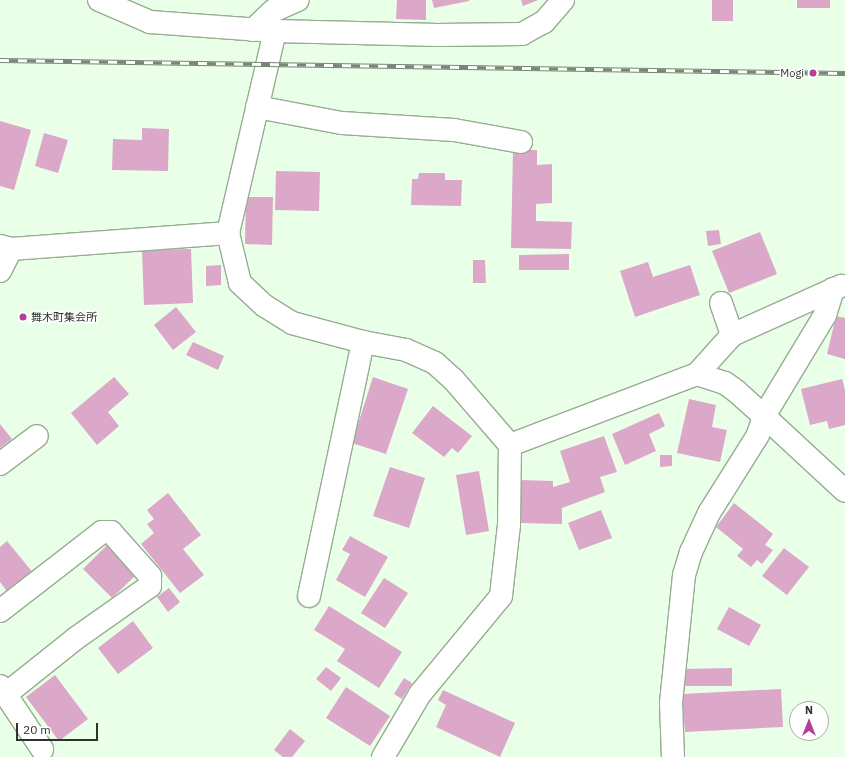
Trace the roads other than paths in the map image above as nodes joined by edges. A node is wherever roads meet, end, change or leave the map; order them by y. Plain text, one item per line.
1 (98, 0) edge
2 (563, 0) edge
3 (290, 2) edge
4 (253, 30) junction
5 (275, 31) junction
6 (257, 107) junction
7 (521, 142) dead end
8 (228, 233) junction
9 (5, 247) edge
10 (0, 271) edge
11 (839, 287) edge
12 (721, 303) dead end
13 (732, 335) junction
14 (363, 342) junction
15 (697, 374) junction
16 (764, 416) junction
17 (36, 436) dead end
18 (510, 445) junction
19 (0, 464) edge
20 (845, 491) edge
21 (309, 596) dead end
22 (0, 611) edge
23 (3, 690) edge
24 (42, 749) dead end
25 (383, 757) edge
26 (673, 757) edge

1 - 4 street
2 - 5 street
3 - 4 street
4 - 5 street
5 - 6 street
6 - 7 street
6 - 8 street
8 - 9 street
8 - 14 street
9 - 10 street
11 - 13 street
11 - 16 street
12 - 13 street
13 - 15 street
14 - 18 street
14 - 21 street
15 - 16 street
15 - 18 street
16 - 20 street
16 - 26 street
17 - 19 street
18 - 25 street
22 - 23 street
23 - 24 street

